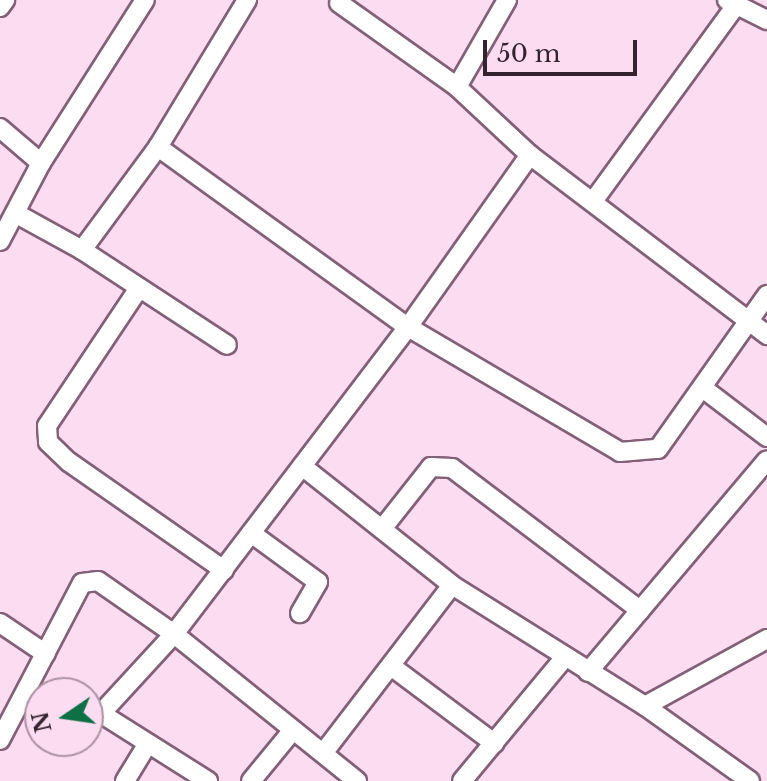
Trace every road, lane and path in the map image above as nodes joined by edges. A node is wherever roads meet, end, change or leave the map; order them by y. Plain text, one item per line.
1 (5, 0) edge
2 (145, 0) edge
3 (247, 0) edge
4 (507, 0) edge
5 (338, 1) edge
6 (732, 3) edge
7 (0, 7) edge
8 (767, 20) edge
9 (457, 87) junction
10 (0, 128) edge
11 (158, 147) junction
12 (530, 155) junction
13 (41, 163) junction
14 (594, 200) junction
15 (15, 213) junction
16 (0, 241) edge
17 (82, 250) junction
18 (137, 291) junction
19 (767, 295) edge
20 (747, 321) junction
21 (408, 327) junction
22 (767, 335) edge
23 (227, 345) dead end
24 (704, 389) junction
25 (767, 437) edge
26 (767, 460) edge
27 (302, 466) junction
28 (382, 529) junction
29 (251, 533) junction
30 (224, 570) junction
31 (452, 585) junction
32 (640, 610) junction
33 (300, 613) dead end
34 (0, 623) edge
35 (174, 634) junction
36 (767, 639) edge
37 (46, 654) junction
38 (564, 658) junction
39 (391, 666) junction
40 (588, 672) junction
41 (645, 706) junction
42 (293, 730) junction
43 (0, 740) edge
44 (494, 743) junction
45 (147, 745) junction
46 (324, 752) junction
47 (125, 781) edge
48 (208, 781) edge
49 (251, 781) edge
50 (357, 781) edge
51 (462, 781) edge
52 (750, 781) edge

1 - 7 street
2 - 13 street
3 - 11 street
4 - 9 street
5 - 9 street
6 - 8 street
6 - 14 street
9 - 12 street
10 - 13 street
11 - 17 street
11 - 21 street
12 - 14 street
12 - 21 street
13 - 15 street
14 - 20 street
15 - 16 street
15 - 17 street
17 - 18 street
18 - 23 street
18 - 30 street
19 - 20 street
20 - 22 street
20 - 24 street
21 - 24 street
21 - 27 street
24 - 25 street
26 - 32 street
27 - 28 street
27 - 29 street
28 - 31 street
28 - 32 street
29 - 30 street
29 - 33 street
30 - 35 street
31 - 38 street
31 - 39 street
32 - 40 street
34 - 37 street
35 - 37 street
35 - 42 street
35 - 45 street
36 - 41 street
37 - 43 street
38 - 40 street
38 - 44 street
39 - 44 street
39 - 46 street
40 - 41 street
41 - 52 street
42 - 46 street
42 - 49 street
44 - 51 street
45 - 47 street
45 - 48 street
46 - 50 street

